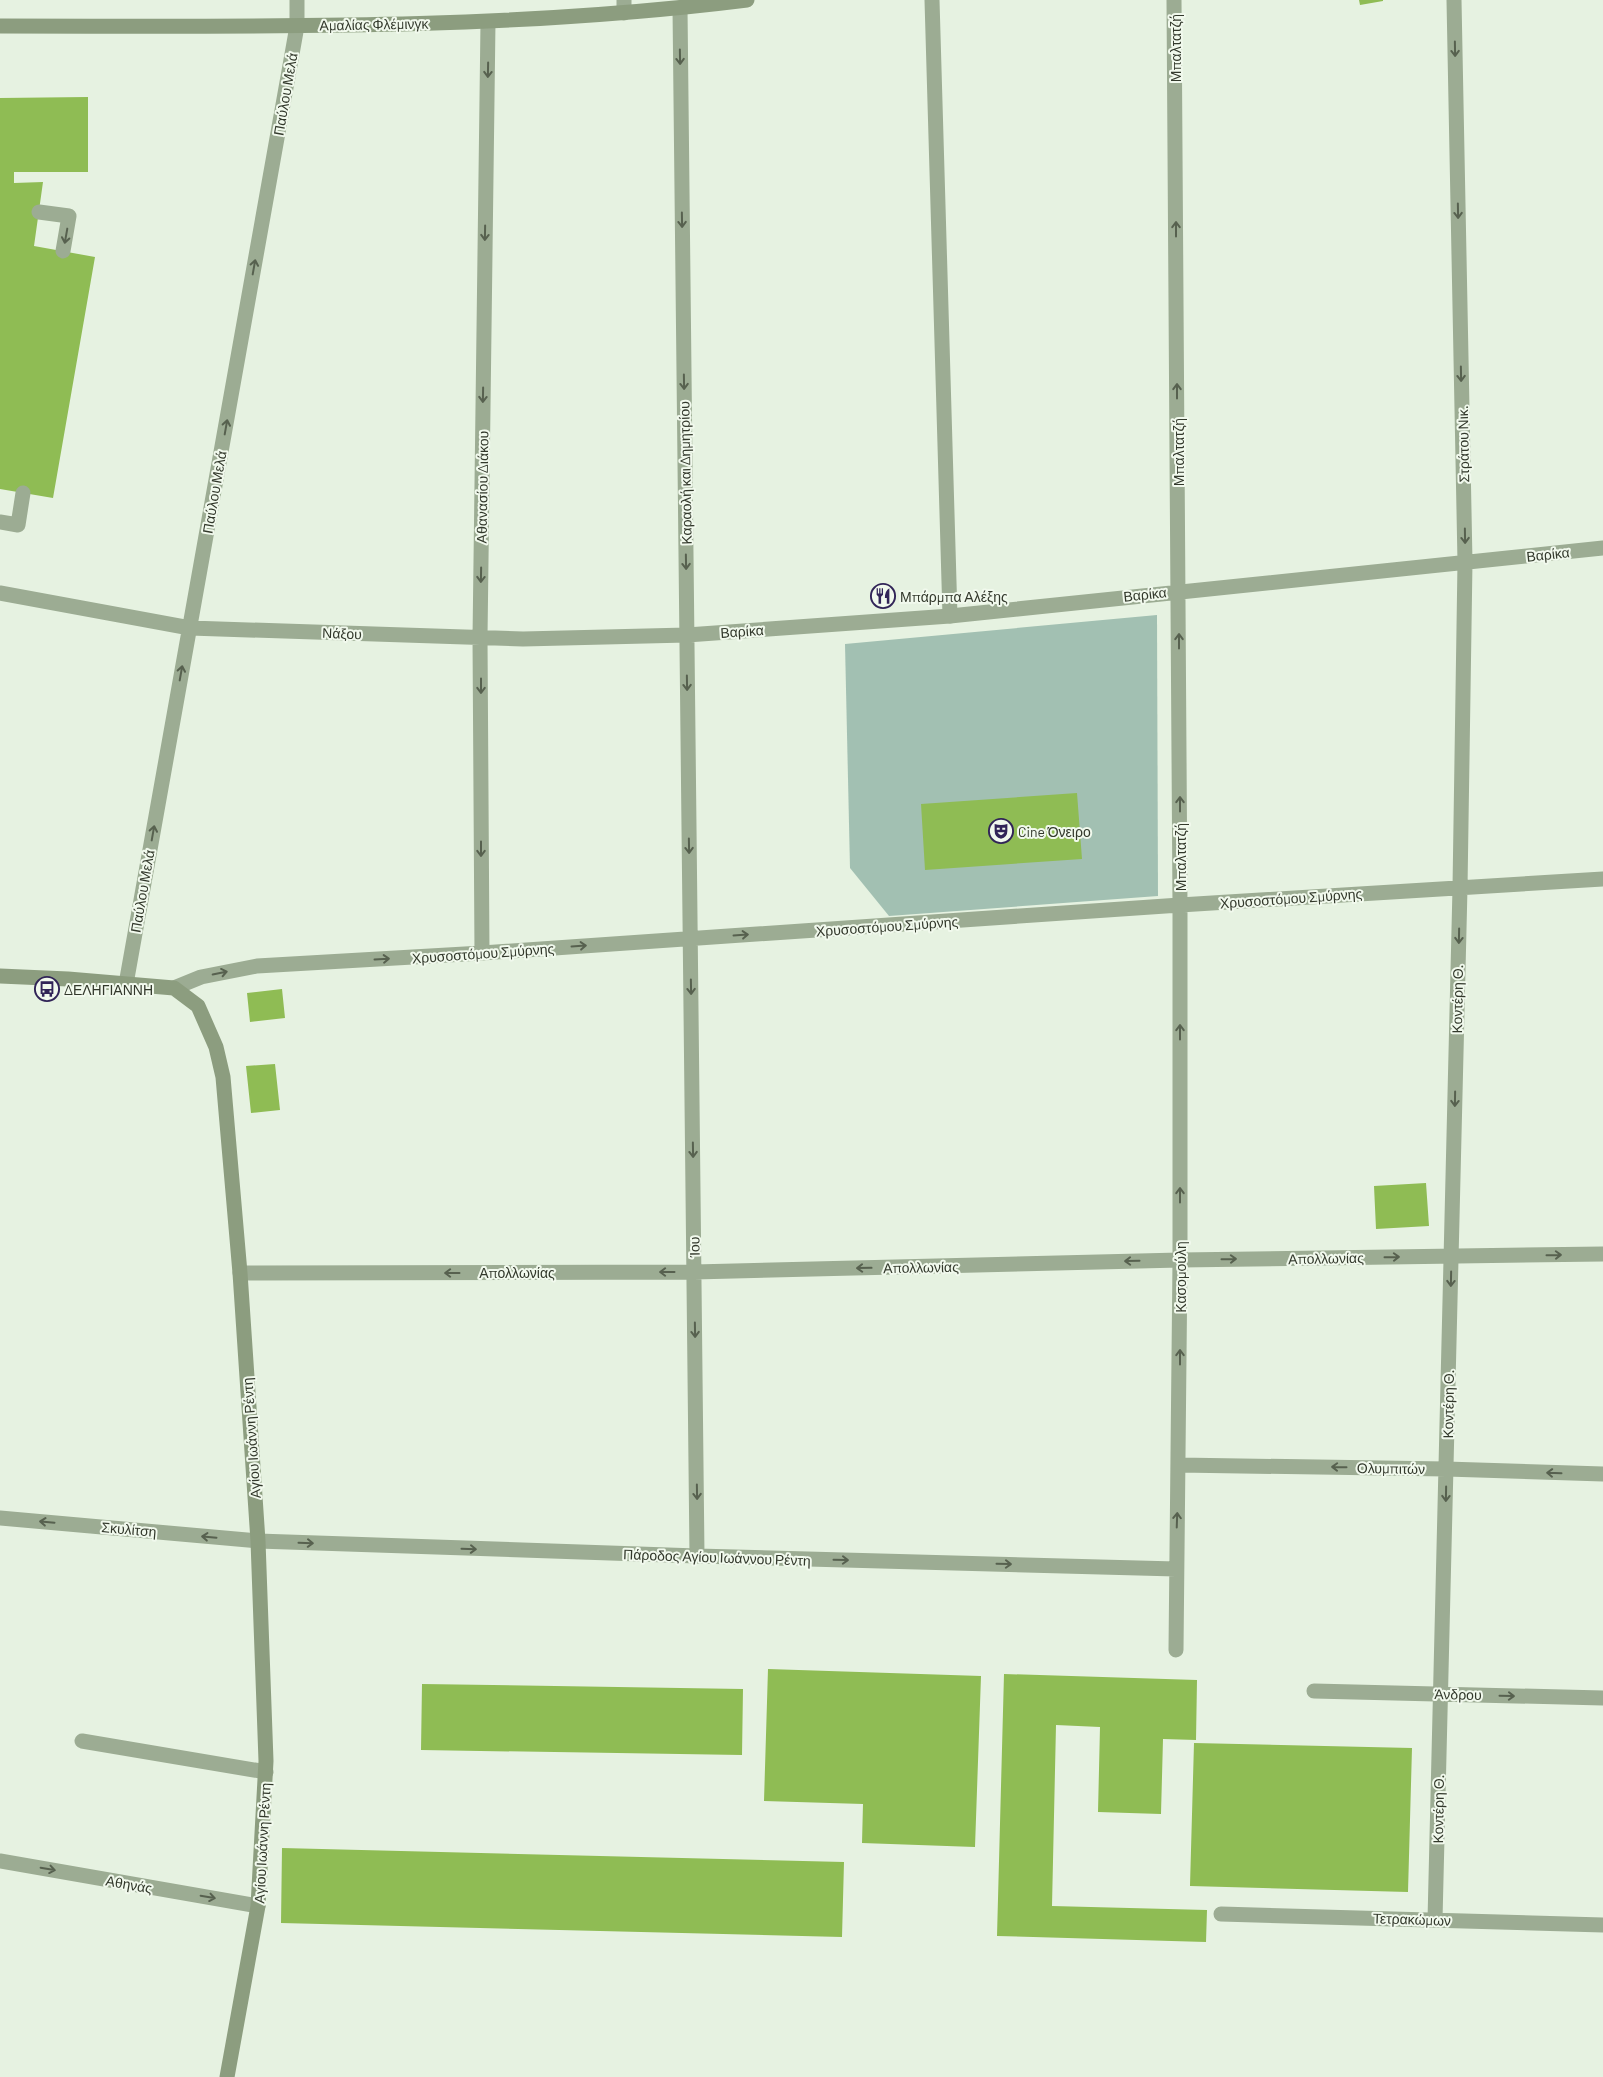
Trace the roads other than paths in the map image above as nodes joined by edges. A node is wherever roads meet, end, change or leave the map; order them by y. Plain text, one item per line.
1 (297, 0) edge
2 (747, 0) edge
3 (932, 0) edge
4 (1174, 0) edge
5 (1454, 0) edge
6 (624, 6) edge
7 (680, 8) junction
8 (488, 22) junction
9 (0, 26) edge
10 (297, 26) junction
11 (39, 212) dead end
12 (63, 251) dead end
13 (23, 493) dead end
14 (0, 522) edge
15 (1603, 548) edge
16 (1465, 562) junction
17 (1179, 590) junction
18 (0, 593) edge
19 (950, 616) junction
20 (190, 628) junction
21 (687, 635) junction
22 (480, 638) junction
23 (1603, 879) edge
24 (1460, 888) junction
25 (1180, 905) junction
26 (690, 938) junction
27 (482, 953) junction
28 (0, 976) edge
29 (126, 984) junction
30 (174, 988) junction
31 (1603, 1254) edge
32 (1451, 1256) junction
33 (1180, 1260) junction
34 (694, 1272) junction
35 (240, 1273) junction
36 (1179, 1465) junction
37 (1446, 1469) junction
38 (1603, 1474) edge
39 (0, 1518) edge
40 (258, 1541) junction
41 (697, 1556) junction
42 (1176, 1568) junction
43 (1176, 1650) dead end
44 (1314, 1691) dead end
45 (1441, 1694) junction
46 (1603, 1698) edge
47 (82, 1741) dead end
48 (266, 1772) junction
49 (0, 1861) edge
50 (258, 1906) junction
51 (1221, 1914) dead end
52 (1435, 1920) junction
53 (1603, 1925) edge
54 (227, 2077) edge

1 - 10 street, Παύλου Μελά
2 - 7 street, Αμαλίας Φλέμινγκ
3 - 19 street
17 -> 4 street, Μπαλτατζή
5 -> 16 street, Στράτου Νικ.
6 - 7 street, Αμαλίας Φλέμινγκ
6 - 8 street, Αμαλίας Φλέμινγκ
7 -> 21 street, Καραολή και Δημητρίου
8 - 10 street, Αμαλίας Φλέμινγκ
8 -> 22 street, Αθανασίου Διάκου
9 - 10 street, Αμαλίας Φλέμινγκ
20 -> 10 street, Παύλου Μελά
11 -> 12 street
13 - 14 street
15 - 16 street, Βαρίκα
16 - 17 street, Βαρίκα
16 - 24 street, Στράτου Νικ.
17 - 19 street, Βαρίκα
25 -> 17 street, Μπαλτατζή
18 - 20 street, Νάξου
19 - 21 street, Βαρίκα
20 - 22 street, Νάξου
29 -> 20 street, Παύλου Μελά
21 - 22 street, Νάξου
21 -> 26 street, Καραολή και Δημητρίου
22 -> 27 street, Αθανασίου Διάκου
23 - 24 street, Χρυσοστόμου Σμύρνης
24 - 25 street, Χρυσοστόμου Σμύρνης
24 -> 32 street, Κοντέρη Θ.
26 -> 25 street, Χρυσοστόμου Σμύρνης
33 -> 25 street, Κασομούλη
27 -> 26 street, Χρυσοστόμου Σμύρνης
26 -> 34 street, Ίου
30 -> 27 street, Χρυσοστόμου Σμύρνης
28 - 29 street
29 - 30 street
30 - 35 street, Αγίου Ιωάννη Ρέντη
32 -> 31 street, Απολλωνίας
33 -> 32 street, Απολλωνίας
32 -> 37 street, Κοντέρη Θ.
33 -> 34 street, Απολλωνίας
36 -> 33 street, Κασομούλη
34 -> 35 street, Απολλωνίας
34 -> 41 street, Ίου
35 - 40 street, Αγίου Ιωάννη Ρέντη
37 -> 36 street, Ολυμπιτών
42 -> 36 street, Κασομούλη
38 -> 37 street, Ολυμπιτών
37 -> 45 street, Κοντέρη Θ.
40 -> 39 street, Σκυλίτση
40 -> 41 street, Πάροδος Αγίου Ιωάννου Ρέντη
40 - 48 street, Αγίου Ιωάννη Ρέντη
41 -> 42 street, Πάροδος Αγίου Ιωάννου Ρέντη
42 - 43 street, Κασομούλη
44 - 45 street, Άνδρου
45 -> 46 street, Άνδρου
45 - 52 street, Κοντέρη Θ.
47 - 48 street
48 - 50 street, Αγίου Ιωάννη Ρέντη
49 -> 50 street, Αθηνάς
50 - 54 street, Αγίου Ιωάννη Ρέντη
51 - 52 street, Τετρακώμων
52 - 53 street, Τετρακώμων

